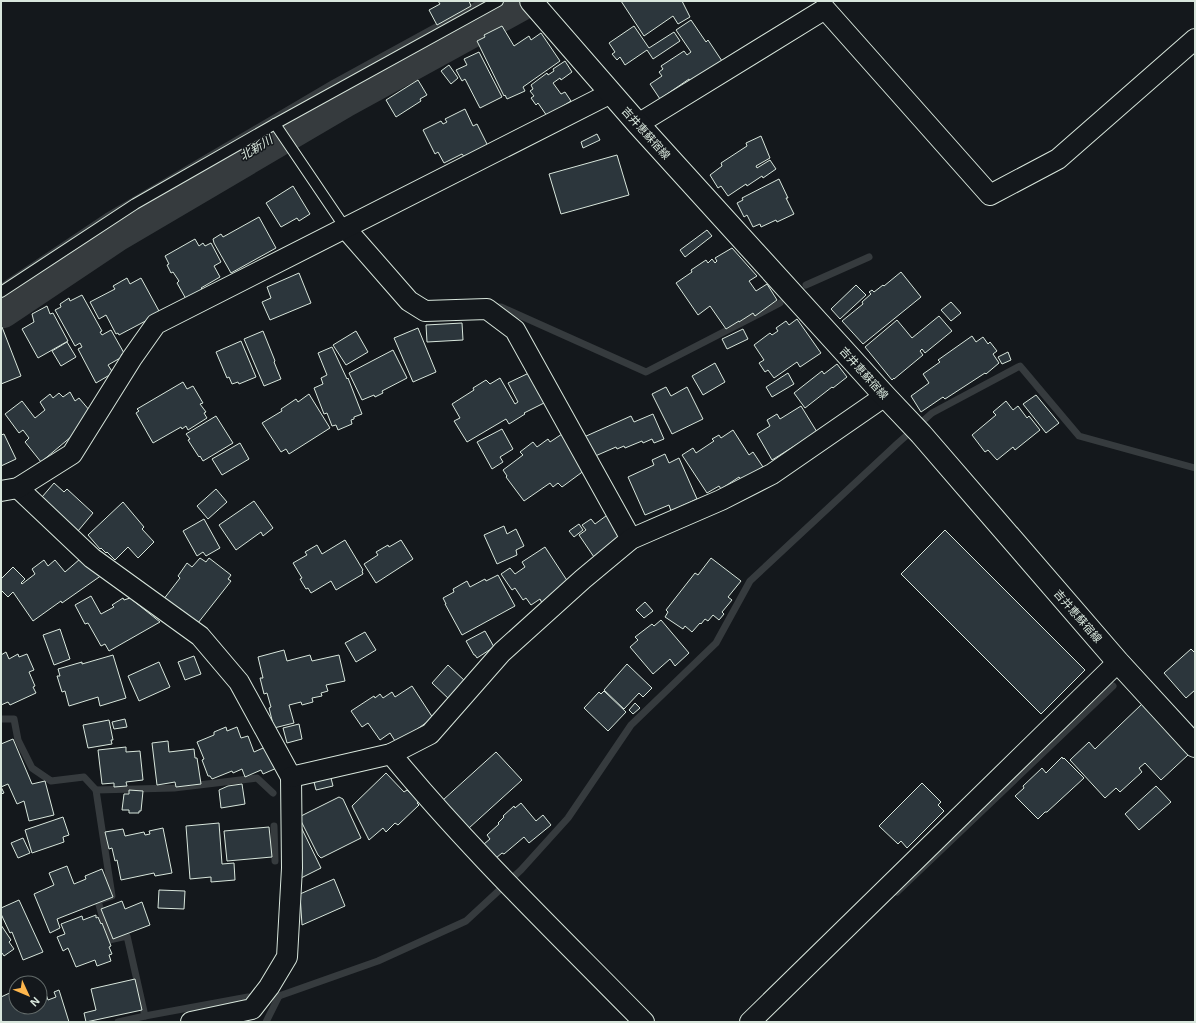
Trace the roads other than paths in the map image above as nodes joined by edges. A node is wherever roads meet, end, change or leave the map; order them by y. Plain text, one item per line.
1 (498, 1) edge
2 (534, 5) edge
3 (1195, 39) edge
4 (611, 93) junction
5 (275, 124) junction
6 (638, 124) junction
7 (346, 229) junction
8 (1, 292) edge
9 (885, 396) junction
10 (10, 490) edge
11 (631, 539) junction
12 (1118, 662) junction
13 (1195, 746) edge
14 (391, 754) junction
15 (291, 777) junction
16 (253, 1016) edge
17 (191, 1022) edge
18 (644, 1022) edge
19 (750, 1022) edge

1 - 5 lane
2 - 4 main road, 吉井恵蘇宿線
3 - 6 street
4 - 6 main road, 吉井恵蘇宿線
4 - 7 street
5 - 7 lane
5 - 8 lane
6 - 9 main road, 吉井恵蘇宿線
7 - 10 street
7 - 11 street
9 - 11 street
9 - 12 main road, 吉井恵蘇宿線
10 - 15 street
11 - 14 street
12 - 13 main road, 吉井恵蘇宿線
12 - 19 street
14 - 15 street
14 - 18 street
15 - 16 street
16 - 17 street

